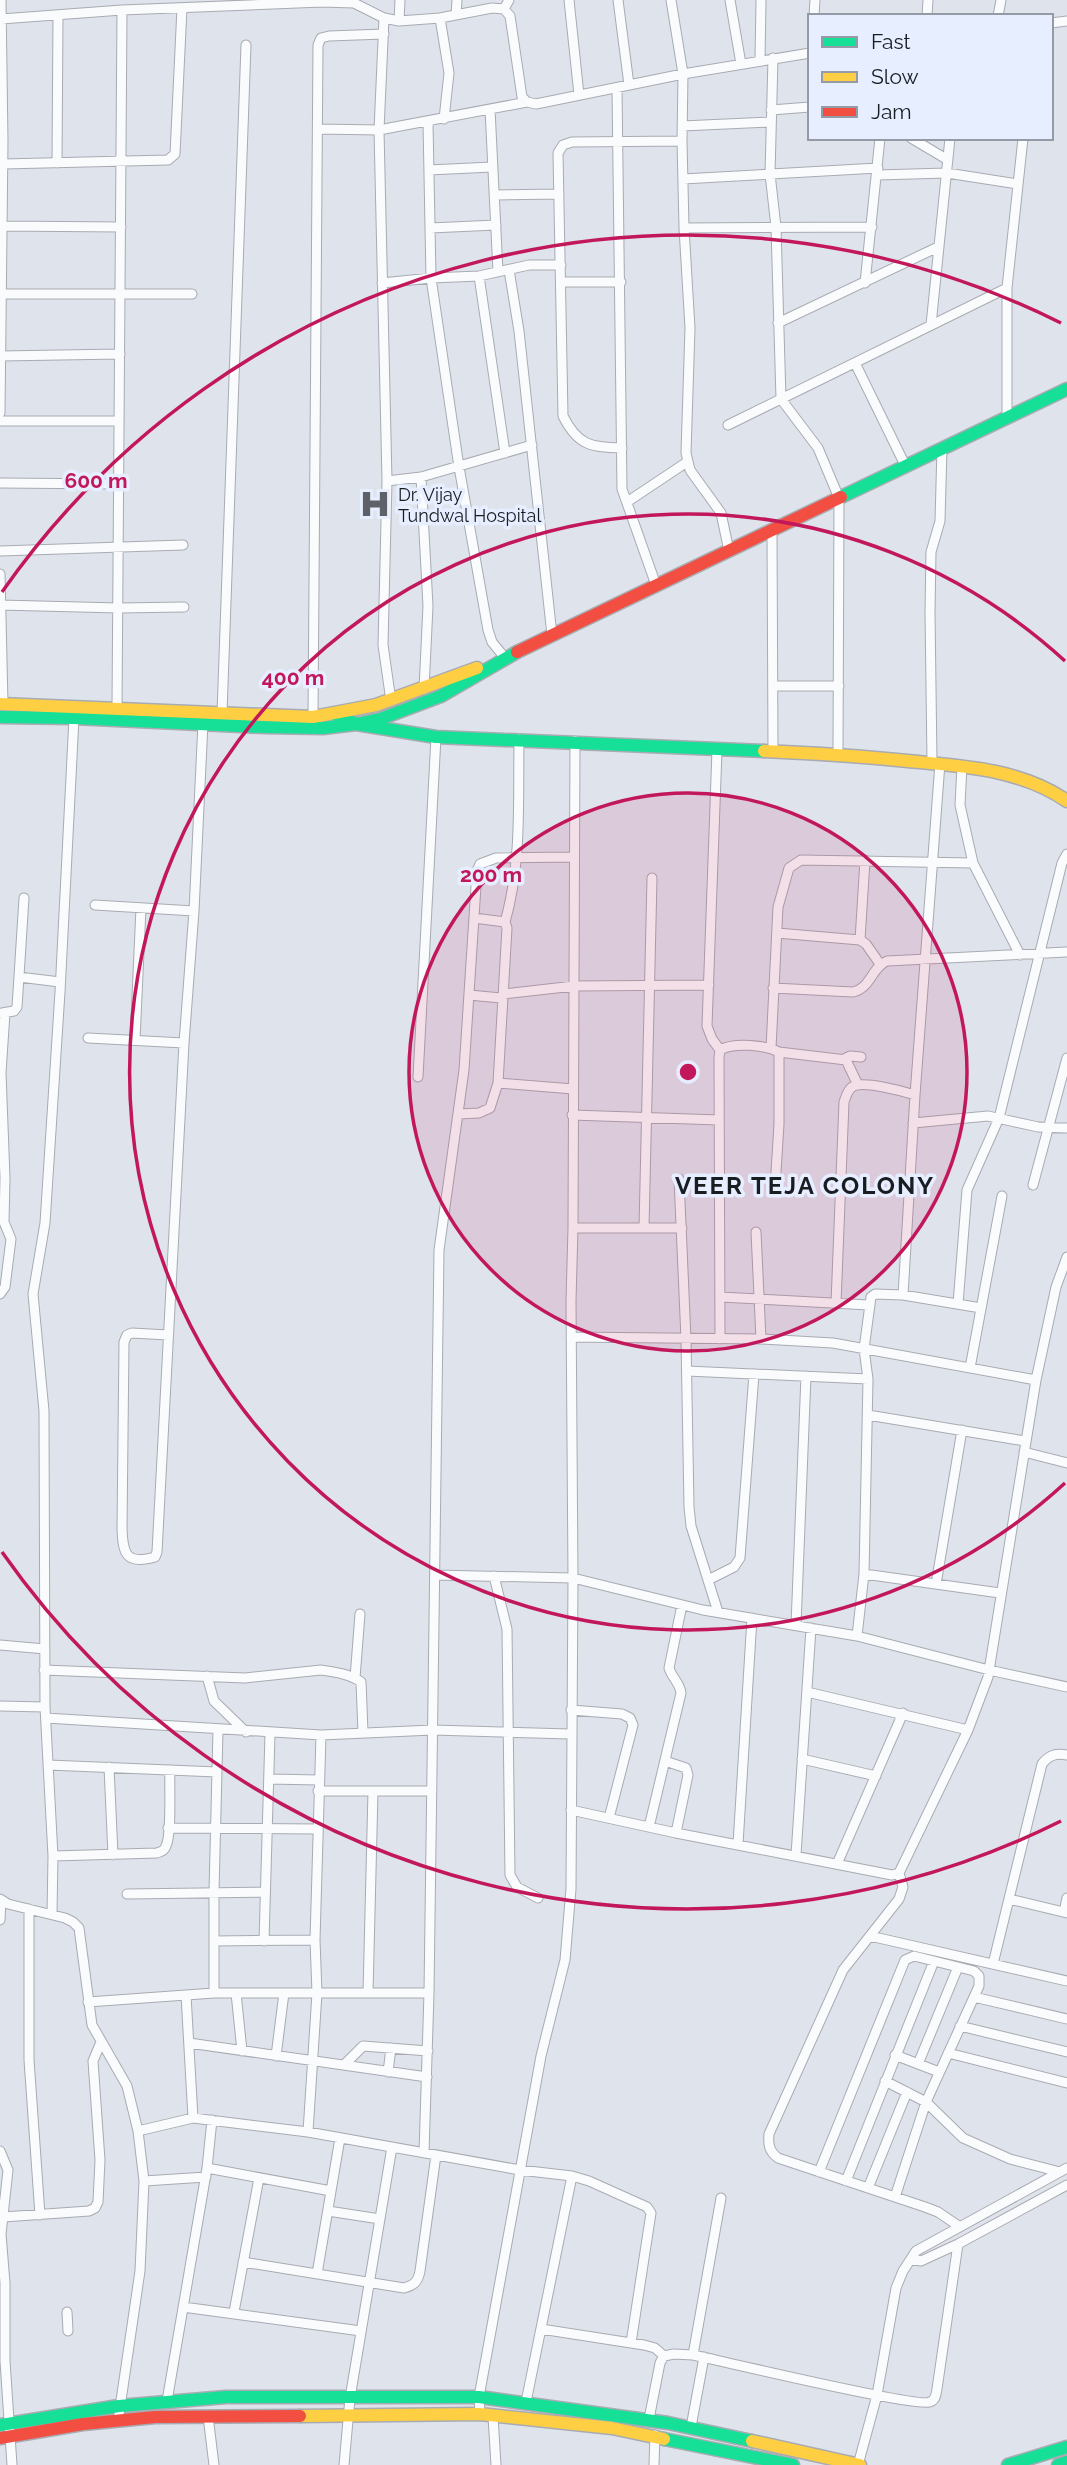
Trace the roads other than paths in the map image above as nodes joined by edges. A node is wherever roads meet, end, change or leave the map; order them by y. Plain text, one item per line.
1 (1, 0) edge
2 (400, 0) edge
3 (457, 0) edge
4 (509, 0) edge
5 (569, 0) edge
6 (618, 0) edge
7 (671, 0) edge
8 (730, 0) edge
9 (761, 0) edge
10 (322, 1) edge
11 (269, 2) edge
12 (152, 4) edge
13 (210, 4) edge
14 (182, 8) junction
15 (504, 9) junction
16 (122, 10) junction
17 (58, 15) junction
18 (456, 15) junction
19 (384, 18) junction
20 (440, 18) junction
21 (1, 19) edge
22 (399, 21) junction
23 (384, 34) junction
24 (246, 45) dead end
25 (808, 53) edge
26 (772, 58) junction
27 (760, 60) junction
28 (741, 64) junction
29 (683, 74) junction
30 (629, 85) junction
31 (617, 88) junction
32 (579, 95) junction
33 (527, 102) junction
34 (808, 107) edge
35 (490, 110) junction
36 (771, 110) junction
37 (444, 119) junction
38 (428, 122) junction
39 (771, 122) junction
40 (682, 126) junction
41 (318, 129) junction
42 (379, 130) junction
43 (2, 140) edge
44 (880, 140) edge
45 (914, 140) edge
46 (950, 140) edge
47 (1023, 140) edge
48 (618, 141) junction
49 (682, 141) junction
50 (948, 160) junction
51 (122, 162) junction
52 (57, 163) junction
53 (3, 164) junction
54 (492, 167) junction
55 (429, 170) junction
56 (877, 172) junction
57 (947, 173) junction
58 (771, 174) junction
59 (683, 179) junction
60 (1018, 184) junction
61 (559, 194) junction
62 (494, 195) junction
63 (496, 225) junction
64 (2, 226) junction
65 (121, 227) junction
66 (776, 227) junction
67 (872, 227) junction
68 (430, 228) junction
69 (684, 228) junction
70 (938, 247) junction
71 (561, 265) junction
72 (509, 270) junction
73 (498, 272) junction
74 (479, 276) junction
75 (431, 278) junction
76 (561, 282) junction
77 (621, 282) junction
78 (382, 283) junction
79 (865, 283) junction
80 (1006, 288) junction
81 (1, 293) edge
82 (120, 294) junction
83 (192, 294) dead end
84 (778, 323) junction
85 (931, 325) junction
86 (120, 354) junction
87 (1, 356) edge
88 (855, 363) junction
89 (1067, 389) edge
90 (781, 399) junction
91 (0, 413) edge
92 (1007, 417) junction
93 (0, 421) edge
94 (119, 421) junction
95 (728, 425) dead end
96 (532, 445) junction
97 (622, 448) junction
98 (942, 448) junction
99 (505, 453) junction
100 (687, 462) junction
101 (459, 467) junction
102 (906, 467) junction
103 (421, 477) junction
104 (387, 481) junction
105 (0, 483) edge
106 (119, 484) junction
107 (839, 498) junction
108 (627, 502) junction
109 (772, 531) junction
110 (119, 545) junction
111 (183, 545) dead end
112 (0, 551) edge
113 (730, 551) junction
114 (0, 574) edge
115 (656, 585) junction
116 (0, 605) edge
117 (184, 607) dead end
118 (119, 608) junction
119 (552, 635) junction
120 (500, 661) junction
121 (774, 686) junction
122 (839, 686) junction
123 (424, 689) junction
124 (391, 701) junction
125 (2, 704) edge
126 (117, 708) junction
127 (222, 713) junction
128 (336, 715) junction
129 (0, 717) edge
130 (313, 717) junction
131 (74, 718) junction
132 (203, 723) junction
133 (356, 724) junction
134 (436, 737) junction
135 (519, 739) junction
136 (575, 741) junction
137 (717, 750) junction
138 (773, 751) junction
139 (838, 754) junction
140 (936, 763) junction
141 (962, 766) junction
142 (1067, 801) edge
143 (1067, 853) edge
144 (573, 857) junction
145 (516, 858) junction
146 (865, 860) junction
147 (973, 863) junction
148 (932, 864) junction
149 (652, 878) dead end
150 (24, 898) dead end
151 (95, 905) dead end
152 (141, 908) junction
153 (194, 911) junction
154 (474, 918) junction
155 (505, 922) junction
156 (777, 933) junction
157 (860, 940) junction
158 (1067, 952) edge
159 (1038, 954) junction
160 (1020, 956) junction
161 (925, 961) junction
162 (880, 964) junction
163 (19, 977) junction
164 (60, 982) junction
165 (649, 985) junction
166 (709, 985) junction
167 (574, 986) junction
168 (773, 988) junction
169 (504, 994) junction
170 (469, 995) junction
171 (3, 1013) edge
172 (88, 1038) dead end
173 (135, 1040) junction
174 (184, 1043) junction
175 (720, 1050) junction
176 (775, 1050) junction
177 (861, 1057) dead end
178 (1067, 1058) edge
179 (844, 1059) junction
180 (1, 1073) edge
181 (418, 1077) dead end
182 (498, 1083) junction
183 (858, 1085) junction
184 (573, 1089) junction
185 (915, 1094) junction
186 (458, 1114) junction
187 (572, 1115) junction
188 (646, 1117) junction
189 (999, 1118) junction
190 (719, 1120) junction
191 (913, 1122) junction
192 (1049, 1128) junction
193 (1067, 1128) edge
194 (678, 1179) dead end
195 (1034, 1185) dead end
196 (775, 1188) dead end
197 (1002, 1196) dead end
198 (573, 1228) junction
199 (644, 1228) junction
200 (682, 1228) junction
201 (756, 1232) dead end
202 (1066, 1261) edge
203 (0, 1294) edge
204 (904, 1295) junction
205 (720, 1297) junction
206 (759, 1298) junction
207 (836, 1303) junction
208 (958, 1304) junction
209 (869, 1305) junction
210 (981, 1308) junction
211 (168, 1335) junction
212 (571, 1337) junction
213 (686, 1339) junction
214 (720, 1339) junction
215 (761, 1339) junction
216 (864, 1349) junction
217 (970, 1368) junction
218 (687, 1371) junction
219 (754, 1374) junction
220 (806, 1376) junction
221 (869, 1379) junction
222 (1036, 1380) junction
223 (868, 1415) junction
224 (962, 1430) junction
225 (1025, 1441) junction
226 (1024, 1452) junction
227 (1067, 1463) edge
228 (864, 1574) junction
229 (435, 1575) junction
230 (494, 1576) junction
231 (573, 1578) junction
232 (708, 1580) junction
233 (936, 1584) junction
234 (1000, 1593) junction
235 (682, 1605) junction
236 (718, 1612) junction
237 (360, 1614) dead end
238 (752, 1618) junction
239 (796, 1625) junction
240 (811, 1628) junction
241 (857, 1636) junction
242 (0, 1645) edge
243 (44, 1648) junction
244 (44, 1670) junction
245 (989, 1670) junction
246 (207, 1676) junction
247 (355, 1678) junction
248 (1067, 1687) edge
249 (807, 1692) junction
250 (0, 1706) edge
251 (45, 1707) junction
252 (570, 1710) junction
253 (903, 1713) junction
254 (46, 1718) junction
255 (218, 1730) junction
256 (433, 1730) junction
257 (968, 1730) junction
258 (246, 1732) junction
259 (363, 1732) junction
260 (509, 1732) junction
261 (270, 1734) junction
262 (570, 1734) junction
263 (321, 1735) junction
264 (1067, 1755) edge
265 (802, 1759) junction
266 (665, 1761) junction
267 (48, 1765) junction
268 (109, 1767) junction
269 (170, 1770) junction
270 (217, 1772) junction
271 (876, 1776) junction
272 (269, 1779) junction
273 (319, 1780) junction
274 (318, 1791) junction
275 (373, 1791) junction
276 (432, 1791) junction
277 (571, 1810) junction
278 (609, 1818) junction
279 (649, 1827) junction
280 (168, 1828) junction
281 (215, 1828) junction
282 (267, 1828) junction
283 (318, 1829) junction
284 (676, 1833) junction
285 (737, 1844) junction
286 (113, 1854) junction
287 (796, 1855) junction
288 (53, 1856) junction
289 (836, 1864) junction
290 (899, 1873) junction
291 (214, 1892) junction
292 (265, 1892) junction
293 (127, 1894) dead end
294 (538, 1898) dead end
295 (1067, 1898) edge
296 (0, 1899) edge
297 (1009, 1899) junction
298 (29, 1909) junction
299 (1065, 1912) edge
300 (52, 1914) junction
301 (0, 1920) edge
302 (870, 1936) junction
303 (315, 1940) junction
304 (214, 1941) junction
305 (264, 1941) junction
306 (934, 1961) junction
307 (993, 1964) junction
308 (958, 1967) junction
309 (1067, 1981) edge
310 (214, 1993) junction
311 (236, 1993) junction
312 (284, 1993) junction
313 (317, 1993) junction
314 (368, 1993) junction
315 (429, 1993) junction
316 (186, 1995) junction
317 (974, 1997) junction
318 (88, 2002) junction
319 (1067, 2019) edge
320 (960, 2026) junction
321 (101, 2042) junction
322 (189, 2043) junction
323 (391, 2048) junction
324 (242, 2051) junction
325 (428, 2051) junction
326 (1067, 2052) edge
327 (947, 2053) junction
328 (895, 2055) junction
329 (276, 2056) junction
330 (313, 2061) junction
331 (918, 2064) junction
332 (344, 2065) junction
333 (388, 2072) junction
334 (939, 2072) junction
335 (427, 2077) junction
336 (884, 2081) junction
337 (1067, 2083) edge
338 (907, 2092) junction
339 (926, 2102) junction
340 (192, 2118) junction
341 (212, 2120) junction
342 (138, 2131) junction
343 (308, 2132) junction
344 (340, 2138) junction
345 (392, 2147) junction
346 (0, 2151) edge
347 (424, 2153) junction
348 (436, 2155) junction
349 (520, 2170) junction
350 (1064, 2170) edge
351 (207, 2172) junction
352 (818, 2172) junction
353 (572, 2176) junction
354 (259, 2178) junction
355 (144, 2181) junction
356 (846, 2181) junction
357 (1067, 2185) edge
358 (868, 2188) junction
359 (331, 2190) junction
360 (895, 2197) junction
361 (721, 2198) dead end
362 (328, 2211) junction
363 (40, 2215) junction
364 (3, 2217) junction
365 (380, 2219) junction
366 (960, 2227) junction
367 (958, 2244) junction
368 (911, 2259) junction
369 (243, 2262) junction
370 (317, 2274) junction
371 (369, 2282) junction
372 (183, 2307) junction
373 (67, 2312) dead end
374 (234, 2312) junction
375 (541, 2329) junction
376 (68, 2331) dead end
377 (361, 2331) junction
378 (631, 2343) junction
379 (693, 2355) junction
380 (664, 2356) junction
381 (705, 2357) junction
382 (877, 2395) junction
383 (479, 2397) junction
384 (350, 2398) junction
385 (167, 2401) junction
386 (526, 2402) junction
387 (119, 2406) junction
388 (348, 2414) junction
389 (487, 2415) junction
390 (208, 2416) junction
391 (649, 2419) junction
392 (118, 2421) junction
393 (691, 2427) junction
394 (5, 2431) edge
395 (655, 2435) junction
396 (1067, 2447) edge
397 (1067, 2462) edge
398 (12, 2465) edge
399 (214, 2465) edge
400 (344, 2465) edge
401 (496, 2465) edge
402 (654, 2465) edge
403 (793, 2465) edge
404 (859, 2465) edge
405 (1008, 2465) edge
406 (1058, 2465) edge

1 - 21 street
2 - 22 street
3 - 18 street
4 - 15 street
5 - 32 street
6 - 30 street
7 - 29 street
8 - 28 street
9 - 27 street
10 - 11 street
10 - 19 street
11 - 13 street
12 - 14 street
12 - 16 street
13 - 14 street
14 - 51 street
15 - 18 street
15 - 33 street
16 - 17 street
16 - 51 street
17 - 21 street
17 - 52 street
18 - 20 street
19 - 22 street
19 - 23 street
20 - 22 street
20 - 37 street
21 - 43 street
23 - 41 street
23 - 42 street
24 - 127 street
25 - 26 street
26 - 27 street
26 - 36 street
27 - 28 street
28 - 29 street
29 - 30 street
29 - 40 street
30 - 31 street
31 - 32 street
31 - 48 street
32 - 33 street
33 - 35 street
34 - 36 street
35 - 37 street
35 - 54 street
36 - 39 street
37 - 38 street
38 - 42 street
38 - 55 street
39 - 40 street
39 - 58 street
40 - 49 street
41 - 42 street
41 - 130 street
42 - 78 street
43 - 53 street
44 - 56 street
45 - 50 street
46 - 50 street
47 - 60 street
48 - 49 street
48 - 61 street
48 - 77 street
49 - 59 street
50 - 57 street
51 - 52 street
51 - 65 street
52 - 53 street
53 - 64 street
54 - 55 street
54 - 62 street
55 - 68 street
56 - 57 street
56 - 58 street
56 - 67 street
57 - 60 street
57 - 70 street
58 - 59 street
58 - 66 street
59 - 69 street
60 - 80 street
61 - 62 street
61 - 71 street
62 - 63 street
63 - 68 street
63 - 73 street
64 - 65 street
64 - 81 street
65 - 82 street
66 - 67 street
66 - 69 street
66 - 84 street
67 - 79 street
68 - 75 street
69 - 100 street
70 - 79 street
70 - 85 street
71 - 72 street
71 - 76 street
72 - 73 street
72 - 96 street
73 - 74 street
74 - 75 street
74 - 99 street
75 - 78 street
75 - 101 street
76 - 77 street
76 - 97 street
77 - 97 street
78 - 104 street
79 - 84 street
80 - 85 street
80 - 92 street
81 - 82 street
81 - 87 street
82 - 83 street
82 - 86 street
84 - 90 street
85 - 88 street
86 - 87 street
86 - 94 street
87 - 91 street
88 - 90 street
88 - 102 street
89 - 92 main road
90 - 95 street
90 - 107 street
92 - 98 main road
93 - 94 street
94 - 106 street
96 - 99 street
96 - 119 street
97 - 108 street
98 - 102 main road
98 - 140 street
99 - 101 street
100 - 108 street
100 - 113 street
101 - 103 street
101 - 120 street
102 - 107 main road
103 - 104 street
103 - 123 street
104 - 124 street
105 - 106 street
106 - 110 street
107 - 109 main road
107 - 122 street
108 - 115 street
109 - 113 main road
109 - 121 street
110 - 111 street
110 - 112 street
110 - 118 street
113 - 115 main road
114 - 116 street
115 - 119 main road
116 - 118 street
116 - 125 street
117 - 118 street
118 - 126 street
119 - 120 main road
120 - 123 main road
120 - 133 main road
121 - 122 street
121 - 138 street
122 - 139 street
123 - 124 main road
124 - 128 main road
125 - 126 main road
126 - 127 main road
127 - 130 main road
128 - 130 main road
128 - 133 main road
129 - 131 main road
131 - 132 main road
131 - 164 street
132 - 133 main road
132 - 153 street
133 - 134 main road
134 - 135 main road
134 - 181 street
135 - 136 main road
135 - 145 street
136 - 137 main road
136 - 144 street
137 - 138 main road
137 - 166 street
138 - 139 main road
139 - 140 main road
140 - 141 main road
140 - 148 street
141 - 142 main road
141 - 147 street
143 - 159 street
144 - 145 street
144 - 167 street
145 - 154 street
145 - 155 street
146 - 148 street
146 - 156 street
146 - 157 street
147 - 148 street
147 - 160 street
148 - 161 street
149 - 165 street
150 - 163 street
151 - 152 street
152 - 153 street
152 - 173 street
153 - 174 street
154 - 155 street
154 - 170 street
155 - 169 street
156 - 157 street
156 - 168 street
157 - 162 street
158 - 159 street
159 - 160 street
159 - 189 street
160 - 161 street
161 - 162 street
161 - 185 street
162 - 168 street
163 - 164 street
163 - 171 street
164 - 243 street
165 - 166 street
165 - 167 street
165 - 188 street
166 - 175 street
167 - 169 street
167 - 184 street
168 - 176 street
169 - 170 street
169 - 182 street
170 - 186 street
171 - 180 street
172 - 173 street
173 - 174 street
174 - 211 street
175 - 176 street
175 - 190 street
176 - 179 street
176 - 196 street
177 - 179 street
178 - 192 street
179 - 183 street
180 - 203 street
182 - 184 street
182 - 186 street
183 - 185 street
183 - 207 street
184 - 187 street
185 - 191 street
186 - 229 street
187 - 188 street
187 - 198 street
188 - 190 street
188 - 199 street
189 - 191 street
189 - 192 street
189 - 208 street
190 - 205 street
191 - 204 street
192 - 193 street
192 - 195 street
194 - 200 street
197 - 210 street
198 - 199 street
198 - 212 street
199 - 200 street
200 - 213 street
201 - 206 street
202 - 222 street
204 - 208 street
204 - 209 street
205 - 206 street
205 - 214 street
206 - 207 street
206 - 215 street
207 - 209 street
208 - 210 street
209 - 216 street
210 - 217 street
211 - 211 street
212 - 213 street
212 - 231 street
213 - 214 street
213 - 218 street
214 - 215 street
215 - 216 street
216 - 217 street
216 - 221 street
217 - 222 street
218 - 219 street
218 - 232 street
219 - 220 street
219 - 232 street
220 - 221 street
220 - 239 street
221 - 223 street
222 - 225 street
223 - 224 street
223 - 228 street
224 - 225 street
224 - 233 street
225 - 226 street
226 - 227 street
226 - 234 street
228 - 233 street
228 - 241 street
229 - 230 street
229 - 256 street
230 - 231 street
230 - 260 street
231 - 235 street
231 - 252 street
232 - 236 street
233 - 234 street
234 - 245 street
235 - 236 street
235 - 266 street
236 - 238 street
237 - 247 street
238 - 239 street
238 - 285 street
239 - 240 street
240 - 241 street
240 - 249 street
241 - 245 street
242 - 243 street
243 - 244 street
244 - 246 street
244 - 251 street
245 - 248 street
245 - 257 street
246 - 247 street
246 - 258 street
247 - 259 street
249 - 253 street
249 - 265 street
250 - 251 street
251 - 254 street
252 - 262 street
252 - 278 street
253 - 257 street
253 - 271 street
254 - 255 street
254 - 267 street
255 - 258 street
255 - 270 street
256 - 259 street
256 - 260 street
256 - 276 street
257 - 290 street
258 - 261 street
259 - 263 street
260 - 262 street
260 - 294 street
261 - 263 street
261 - 272 street
262 - 277 street
263 - 273 street
264 - 297 street
265 - 271 street
265 - 287 street
266 - 279 street
266 - 284 street
267 - 268 street
267 - 288 street
268 - 269 street
268 - 286 street
269 - 270 street
269 - 280 street
270 - 281 street
271 - 289 street
272 - 273 street
272 - 282 street
273 - 274 street
274 - 275 street
274 - 283 street
275 - 276 street
275 - 314 street
276 - 315 street
277 - 278 street
277 - 349 street
278 - 279 street
279 - 284 street
280 - 281 street
280 - 286 street
281 - 282 street
281 - 291 street
282 - 283 street
282 - 292 street
283 - 303 street
284 - 285 street
285 - 287 street
286 - 288 street
287 - 289 street
288 - 300 street
289 - 290 street
290 - 302 street
291 - 292 street
291 - 293 street
291 - 304 street
292 - 305 street
295 - 299 street
296 - 298 street
296 - 301 street
297 - 299 street
297 - 307 street
298 - 300 street
298 - 363 street
300 - 318 street
302 - 307 street
302 - 352 street
303 - 305 street
303 - 313 street
304 - 305 street
304 - 310 street
306 - 308 street
306 - 328 street
306 - 352 street
307 - 309 street
308 - 317 street
308 - 331 street
310 - 311 street
310 - 316 street
311 - 312 street
311 - 324 street
312 - 313 street
312 - 329 street
313 - 314 street
313 - 330 street
314 - 315 street
315 - 325 street
316 - 318 street
316 - 322 street
317 - 319 street
317 - 320 street
318 - 321 street
320 - 326 street
320 - 327 street
321 - 342 street
321 - 363 street
322 - 324 street
322 - 340 street
323 - 325 street
323 - 332 street
323 - 333 street
324 - 329 street
325 - 335 street
327 - 334 street
327 - 337 street
328 - 331 street
328 - 336 street
329 - 330 street
330 - 332 street
330 - 343 street
331 - 334 street
332 - 333 street
333 - 335 street
334 - 339 street
335 - 347 street
336 - 338 street
336 - 356 street
338 - 339 street
338 - 358 street
339 - 350 street
339 - 360 street
340 - 341 street
340 - 342 street
341 - 343 street
341 - 351 street
342 - 355 street
343 - 344 street
344 - 345 street
344 - 359 street
345 - 347 street
345 - 365 street
346 - 364 street
347 - 348 street
348 - 349 street
348 - 371 street
349 - 353 street
349 - 383 street
350 - 366 street
351 - 354 street
351 - 355 street
351 - 372 street
352 - 356 street
353 - 375 street
353 - 378 street
354 - 359 street
354 - 369 street
355 - 387 street
356 - 358 street
357 - 367 street
358 - 360 street
359 - 362 street
360 - 366 street
361 - 379 street
362 - 365 street
362 - 370 street
363 - 364 street
364 - 394 street
365 - 371 street
366 - 368 street
367 - 368 street
367 - 382 street
368 - 382 street
369 - 370 street
369 - 374 street
370 - 371 street
371 - 377 street
372 - 374 street
372 - 385 street
373 - 376 street
374 - 377 street
375 - 378 street
375 - 386 street
377 - 384 street
378 - 380 street
379 - 380 street
379 - 381 street
380 - 391 street
381 - 382 street
381 - 393 street
382 - 404 street
383 - 384 main road
383 - 386 main road
383 - 389 street
384 - 385 main road
384 - 388 street
385 - 387 main road
386 - 391 main road
387 - 392 street
387 - 394 main road
388 - 389 main road
388 - 390 main road
388 - 400 street
389 - 395 main road
389 - 401 street
390 - 392 main road
390 - 399 street
391 - 393 main road
392 - 394 main road
393 - 404 main road
394 - 398 street
395 - 402 street
395 - 403 main road
396 - 405 main road
397 - 406 main road

